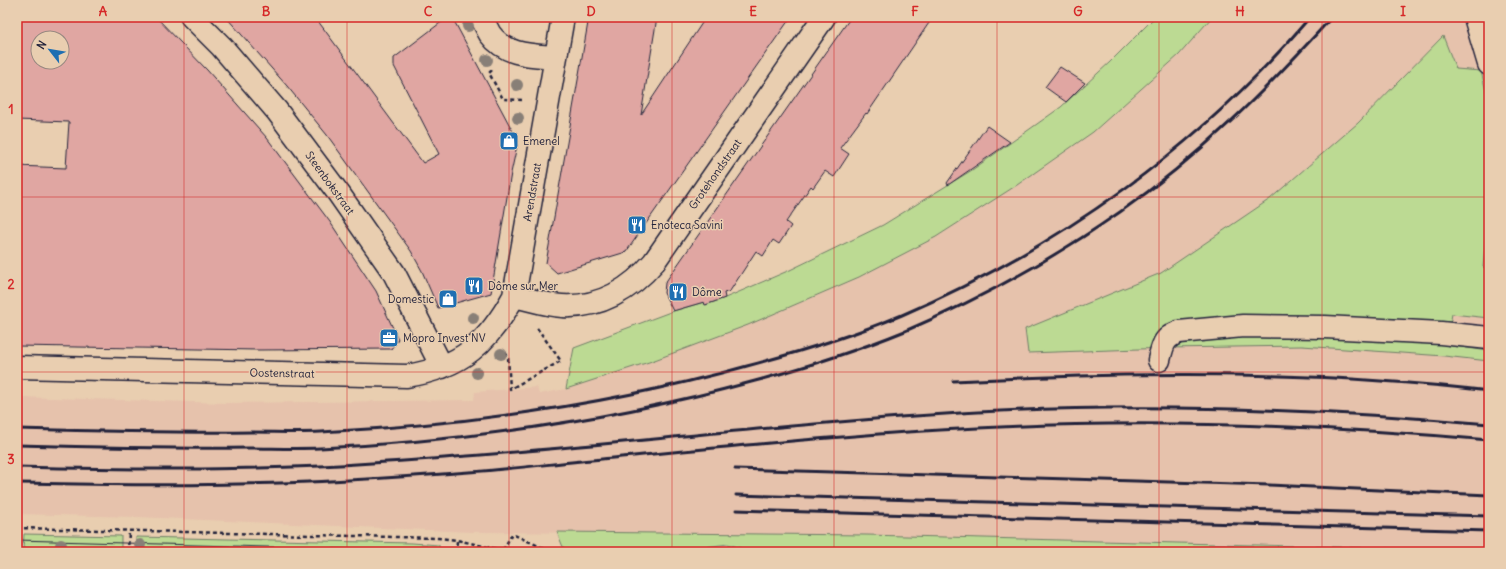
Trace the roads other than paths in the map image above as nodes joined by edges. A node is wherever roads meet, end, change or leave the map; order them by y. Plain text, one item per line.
1 (192, 17) edge
2 (481, 17) edge
3 (563, 17) edge
4 (824, 17) edge
5 (1475, 17) edge
6 (556, 57) junction
7 (1489, 64) edge
8 (514, 296) junction
9 (1489, 338) edge
10 (1159, 360) dead end
11 (17, 367) edge
12 (442, 367) junction

1 - 12 street, Steenbokstraat
2 - 6 street
3 - 6 street, Arendstraat
4 - 8 street, Grotehondstraat
5 - 7 street
6 - 8 street, Arendstraat
8 - 12 street, Oostenstraat
9 - 10 street
11 - 12 street, Oostenstraat

